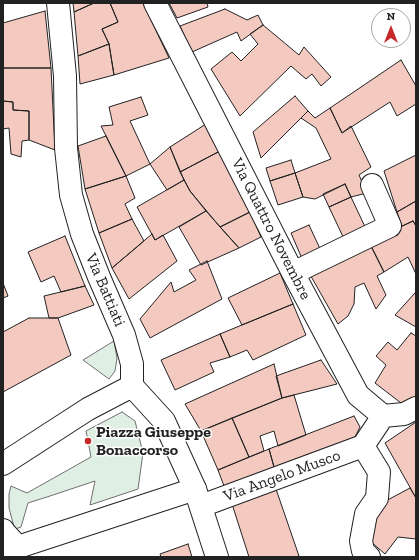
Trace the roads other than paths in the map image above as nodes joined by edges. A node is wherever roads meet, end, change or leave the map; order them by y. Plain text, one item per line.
1 (58, 3) edge
2 (155, 3) edge
3 (372, 185) dead end
4 (293, 273) junction
5 (132, 386) junction
6 (416, 408) edge
7 (383, 416) junction
8 (363, 446) junction
9 (3, 464) edge
10 (198, 498) junction
11 (3, 530) edge
12 (11, 552) edge
13 (217, 557) edge
14 (369, 557) edge

1 - 5 street, Via Battiati
2 - 4 street, Via Quattro Novembre
3 - 4 street
4 - 7 street, Via Quattro Novembre
5 - 9 street
5 - 10 street
6 - 7 street
7 - 8 street
8 - 10 street, Via Angelo Musco
8 - 14 street
10 - 12 street, Via Angelo Musco
10 - 13 street
11 - 12 street

